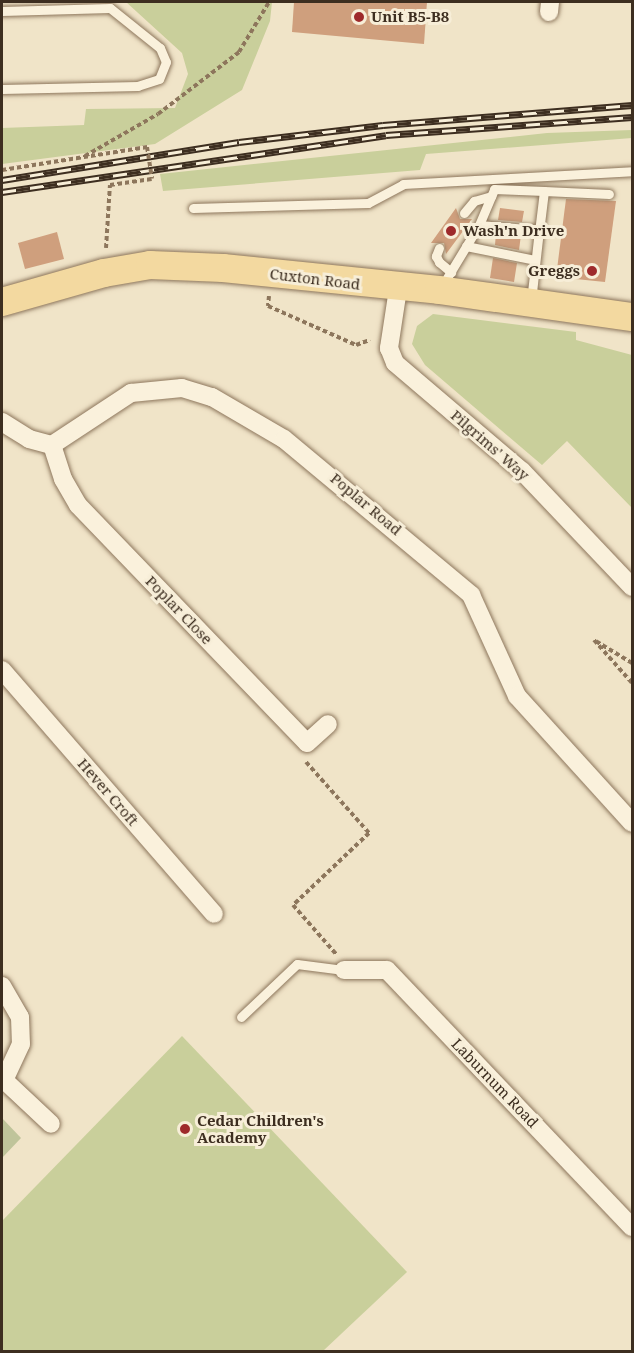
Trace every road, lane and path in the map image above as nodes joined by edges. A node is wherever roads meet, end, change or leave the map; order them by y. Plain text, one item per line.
1 (269, 2) edge
2 (2, 10) edge
3 (2, 89) edge
4 (85, 156) junction
5 (2, 170) edge
6 (633, 171) edge
7 (543, 191) junction
8 (609, 194) dead end
9 (491, 196) junction
10 (193, 208) dead end
11 (464, 213) dead end
12 (479, 225) junction
13 (539, 230) junction
14 (466, 246) junction
15 (439, 248) dead end
16 (535, 260) junction
17 (104, 273) junction
18 (272, 274) junction
19 (445, 281) junction
20 (398, 289) junction
21 (2, 302) edge
22 (531, 302) junction
23 (633, 316) edge
24 (356, 345) dead end
25 (2, 422) edge
26 (52, 445) junction
27 (633, 587) edge
28 (633, 663) edge
29 (2, 670) edge
30 (633, 683) edge
31 (328, 724) dead end
32 (307, 743) junction
33 (633, 823) edge
34 (214, 914) dead end
35 (344, 970) junction
36 (2, 986) edge
37 (241, 1017) dead end
38 (51, 1124) dead end
39 (633, 1227) edge

1 - 4 path
2 - 3 lane
4 - 5 path
4 - 17 path, bridge
6 - 10 lane
7 - 8 lane
7 - 9 lane
7 - 13 lane
9 - 11 lane
9 - 12 lane
12 - 13 lane
12 - 14 lane
13 - 16 lane
14 - 16 lane
14 - 19 lane
15 - 19 lane
16 - 22 lane
17 - 18 main road, Cuxton Road
17 - 21 main road, Cuxton Road
18 - 20 main road, Cuxton Road
18 - 24 path
19 - 20 main road, Cuxton Road
19 - 22 main road, Cuxton Road
20 - 27 street, Pilgrims' Way
22 - 23 main road, Cuxton Road
25 - 26 street
26 - 32 street, Poplar Close
26 - 33 street, Poplar Road
28 - 30 path
29 - 34 street, Hever Croft
31 - 32 street
32 - 35 path
35 - 37 lane
35 - 39 street, Laburnum Road
36 - 38 street

